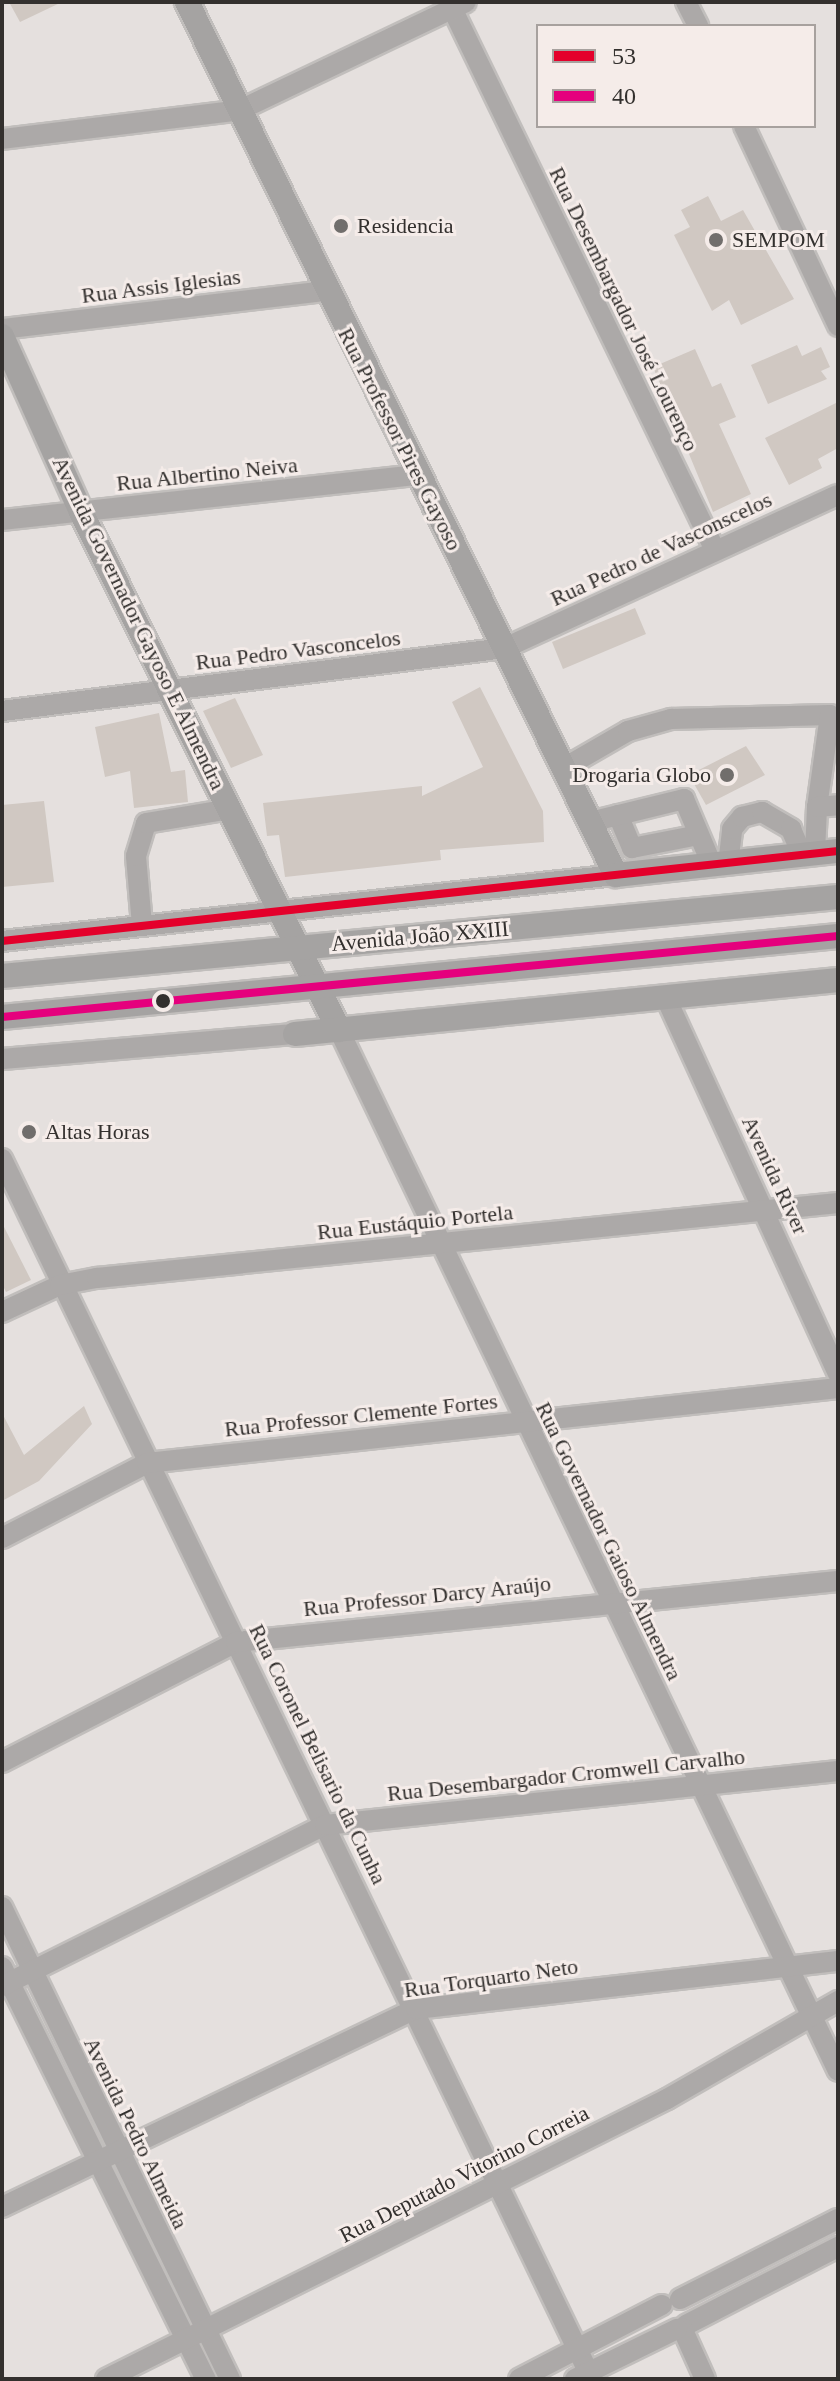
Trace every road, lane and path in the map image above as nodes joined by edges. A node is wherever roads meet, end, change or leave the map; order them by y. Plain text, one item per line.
1 (187, 2) edge
2 (686, 2) edge
3 (455, 4) edge
4 (697, 24) edge
5 (240, 110) junction
6 (745, 128) edge
7 (2, 139) edge
8 (325, 291) junction
9 (838, 326) edge
10 (2, 329) edge
11 (2, 336) edge
12 (417, 475) junction
13 (838, 495) edge
14 (81, 512) junction
15 (2, 520) edge
16 (715, 550) junction
17 (505, 648) junction
18 (174, 691) junction
19 (2, 711) edge
20 (564, 768) junction
21 (838, 805) edge
22 (817, 807) junction
23 (231, 809) junction
24 (618, 815) junction
25 (590, 822) junction
26 (699, 835) junction
27 (818, 853) edge
28 (720, 864) junction
29 (616, 875) junction
30 (838, 897) edge
31 (279, 908) junction
32 (142, 925) junction
33 (838, 936) edge
34 (2, 941) edge
35 (299, 948) junction
36 (2, 976) edge
37 (838, 980) edge
38 (318, 987) junction
39 (666, 998) junction
40 (2, 1017) edge
41 (339, 1030) junction
42 (295, 1034) joint
43 (2, 1059) edge
44 (2, 1159) edge
45 (838, 1203) edge
46 (765, 1209) junction
47 (439, 1243) junction
48 (60, 1285) junction
49 (2, 1312) edge
50 (838, 1374) edge
51 (838, 1388) edge
52 (525, 1420) junction
53 (147, 1463) junction
54 (2, 1538) edge
55 (838, 1581) edge
56 (609, 1601) junction
57 (236, 1642) junction
58 (2, 1762) edge
59 (838, 1771) edge
60 (702, 1785) junction
61 (325, 1825) junction
62 (2, 1907) edge
63 (838, 1961) edge
64 (786, 1965) junction
65 (32, 1971) junction
66 (5, 1978) edge
67 (838, 2001) edge
68 (416, 2009) junction
69 (809, 2015) junction
70 (838, 2071) edge
71 (117, 2152) junction
72 (97, 2162) junction
73 (495, 2188) junction
74 (2, 2207) edge
75 (838, 2219) edge
76 (838, 2247) edge
77 (671, 2302) junction
78 (682, 2327) junction
79 (204, 2329) junction
80 (185, 2340) junction
81 (576, 2350) junction
82 (582, 2375) edge
83 (106, 2379) edge
84 (206, 2379) edge
85 (230, 2379) edge
86 (519, 2379) edge
87 (705, 2379) edge

1 - 5 main road, Rua Professor Pires Gayoso
2 - 4 street
3 - 5 street
3 - 16 street, Rua Desembargador José Lourenço
5 - 7 street
5 - 8 main road, Rua Professor Pires Gayoso
6 - 9 street
8 - 10 street, Rua Assis Iglesias
8 - 12 main road, Rua Professor Pires Gayoso
11 - 14 main road, Avenida Governador Gayoso E Almendra
12 - 14 street, Rua Albertino Neiva
12 - 17 main road, Rua Professor Pires Gayoso
13 - 16 street, Rua Pedro de Vasconscelos
14 - 15 street, Rua Albertino Neiva
14 - 18 main road, Avenida Governador Gayoso E Almendra
16 - 17 street, Rua Pedro de Vasconscelos
17 - 18 street, Rua Pedro Vasconcelos
17 - 20 main road, Rua Professor Pires Gayoso
18 - 19 street, Rua Pedro Vasconcelos
18 - 23 main road, Avenida Governador Gayoso E Almendra
20 - 22 street
20 - 25 main road, Rua Professor Pires Gayoso
21 - 22 street
22 - 27 street
23 - 31 main road, Avenida Governador Gayoso E Almendra
23 - 32 street
24 - 25 street
24 - 26 street
24 - 26 street
25 - 29 main road, Rua Professor Pires Gayoso
26 - 28 street
27 - 28 main road, Avenida João XXIII
27 - 28 street
28 - 29 main road, Avenida João XXIII
29 - 31 street, Avenida João XXIII
30 - 35 main road, Avenida João XXIII
31 - 32 street, Avenida João XXIII
31 - 35 main road, Avenida Governador Gayoso E Almendra
32 - 34 street, Avenida João XXIII
33 - 38 main road, Avenida João XXIII
35 - 36 main road, Avenida João XXIII
35 - 38 main road, Avenida Governador Gayoso E Almendra
37 - 39 main road
38 - 40 main road, Avenida João XXIII
38 - 41 main road, Avenida Governador Gayoso E Almendra
39 - 41 main road
39 - 46 street, Avenida River
41 - 42 main road
41 - 47 street, Rua Governador Gaioso Almendra
42 - 43 street
44 - 48 street, Rua Coronel Belisario da Cunha
45 - 46 street, Rua Eustáquio Portela
46 - 47 street, Rua Eustáquio Portela
46 - 50 street, Avenida River
47 - 48 street, Rua Eustáquio Portela
47 - 52 street, Rua Governador Gaioso Almendra
48 - 49 street, Rua Eustáquio Portela
48 - 53 street, Rua Coronel Belisario da Cunha
51 - 52 street, Rua Professor Clemente Fortes
52 - 53 street, Rua Professor Clemente Fortes
52 - 56 street, Rua Governador Gaioso Almendra
53 - 54 street, Rua Professor Clemente Fortes
53 - 57 street, Rua Coronel Belisario da Cunha
55 - 56 street, Rua Professor Darcy Araújo
56 - 57 street, Rua Professor Darcy Araújo
56 - 60 street, Rua Governador Gaioso Almendra
57 - 58 street, Rua Professor Darcy Araújo
57 - 61 street, Rua Coronel Belisario da Cunha
59 - 60 street, Rua Desembargador Cromwell Carvalho
60 - 61 street, Rua Desembargador Cromwell Carvalho
60 - 64 street, Rua Governador Gaioso Almendra
61 - 65 street, Rua Desembargador Cromwell Carvalho
61 - 68 street, Rua Coronel Belisario da Cunha
62 - 65 street, Avenida Pedro Almeida
63 - 64 street, Rua Torquarto Neto
64 - 68 street, Rua Torquarto Neto
64 - 69 street, Rua Governador Gaioso Almendra
65 - 66 street, Rua Desembargador Cromwell Carvalho
65 - 71 street, Avenida Pedro Almeida
66 - 72 street
67 - 69 street, Rua Deputado Vitorino Correia
68 - 71 street, Rua Torquarto Neto
68 - 73 street, Rua Coronel Belisario da Cunha
69 - 70 street, Rua Governador Gaioso Almendra
69 - 73 street, Rua Deputado Vitorino Correia
71 - 72 street, Rua Torquarto Neto
71 - 79 street, Avenida Pedro Almeida
72 - 74 street, Rua Torquarto Neto
72 - 80 street
73 - 79 street, Rua Deputado Vitorino Correia
73 - 81 street, Rua Coronel Belisario da Cunha
75 - 77 street
76 - 78 street
77 - 78 street
77 - 81 street
78 - 82 street
78 - 87 street
79 - 80 street, Rua Deputado Vitorino Correia
79 - 85 street, Avenida Pedro Almeida
80 - 83 street, Rua Deputado Vitorino Correia
80 - 84 street
81 - 82 street, Rua Coronel Belisario da Cunha
81 - 86 street

